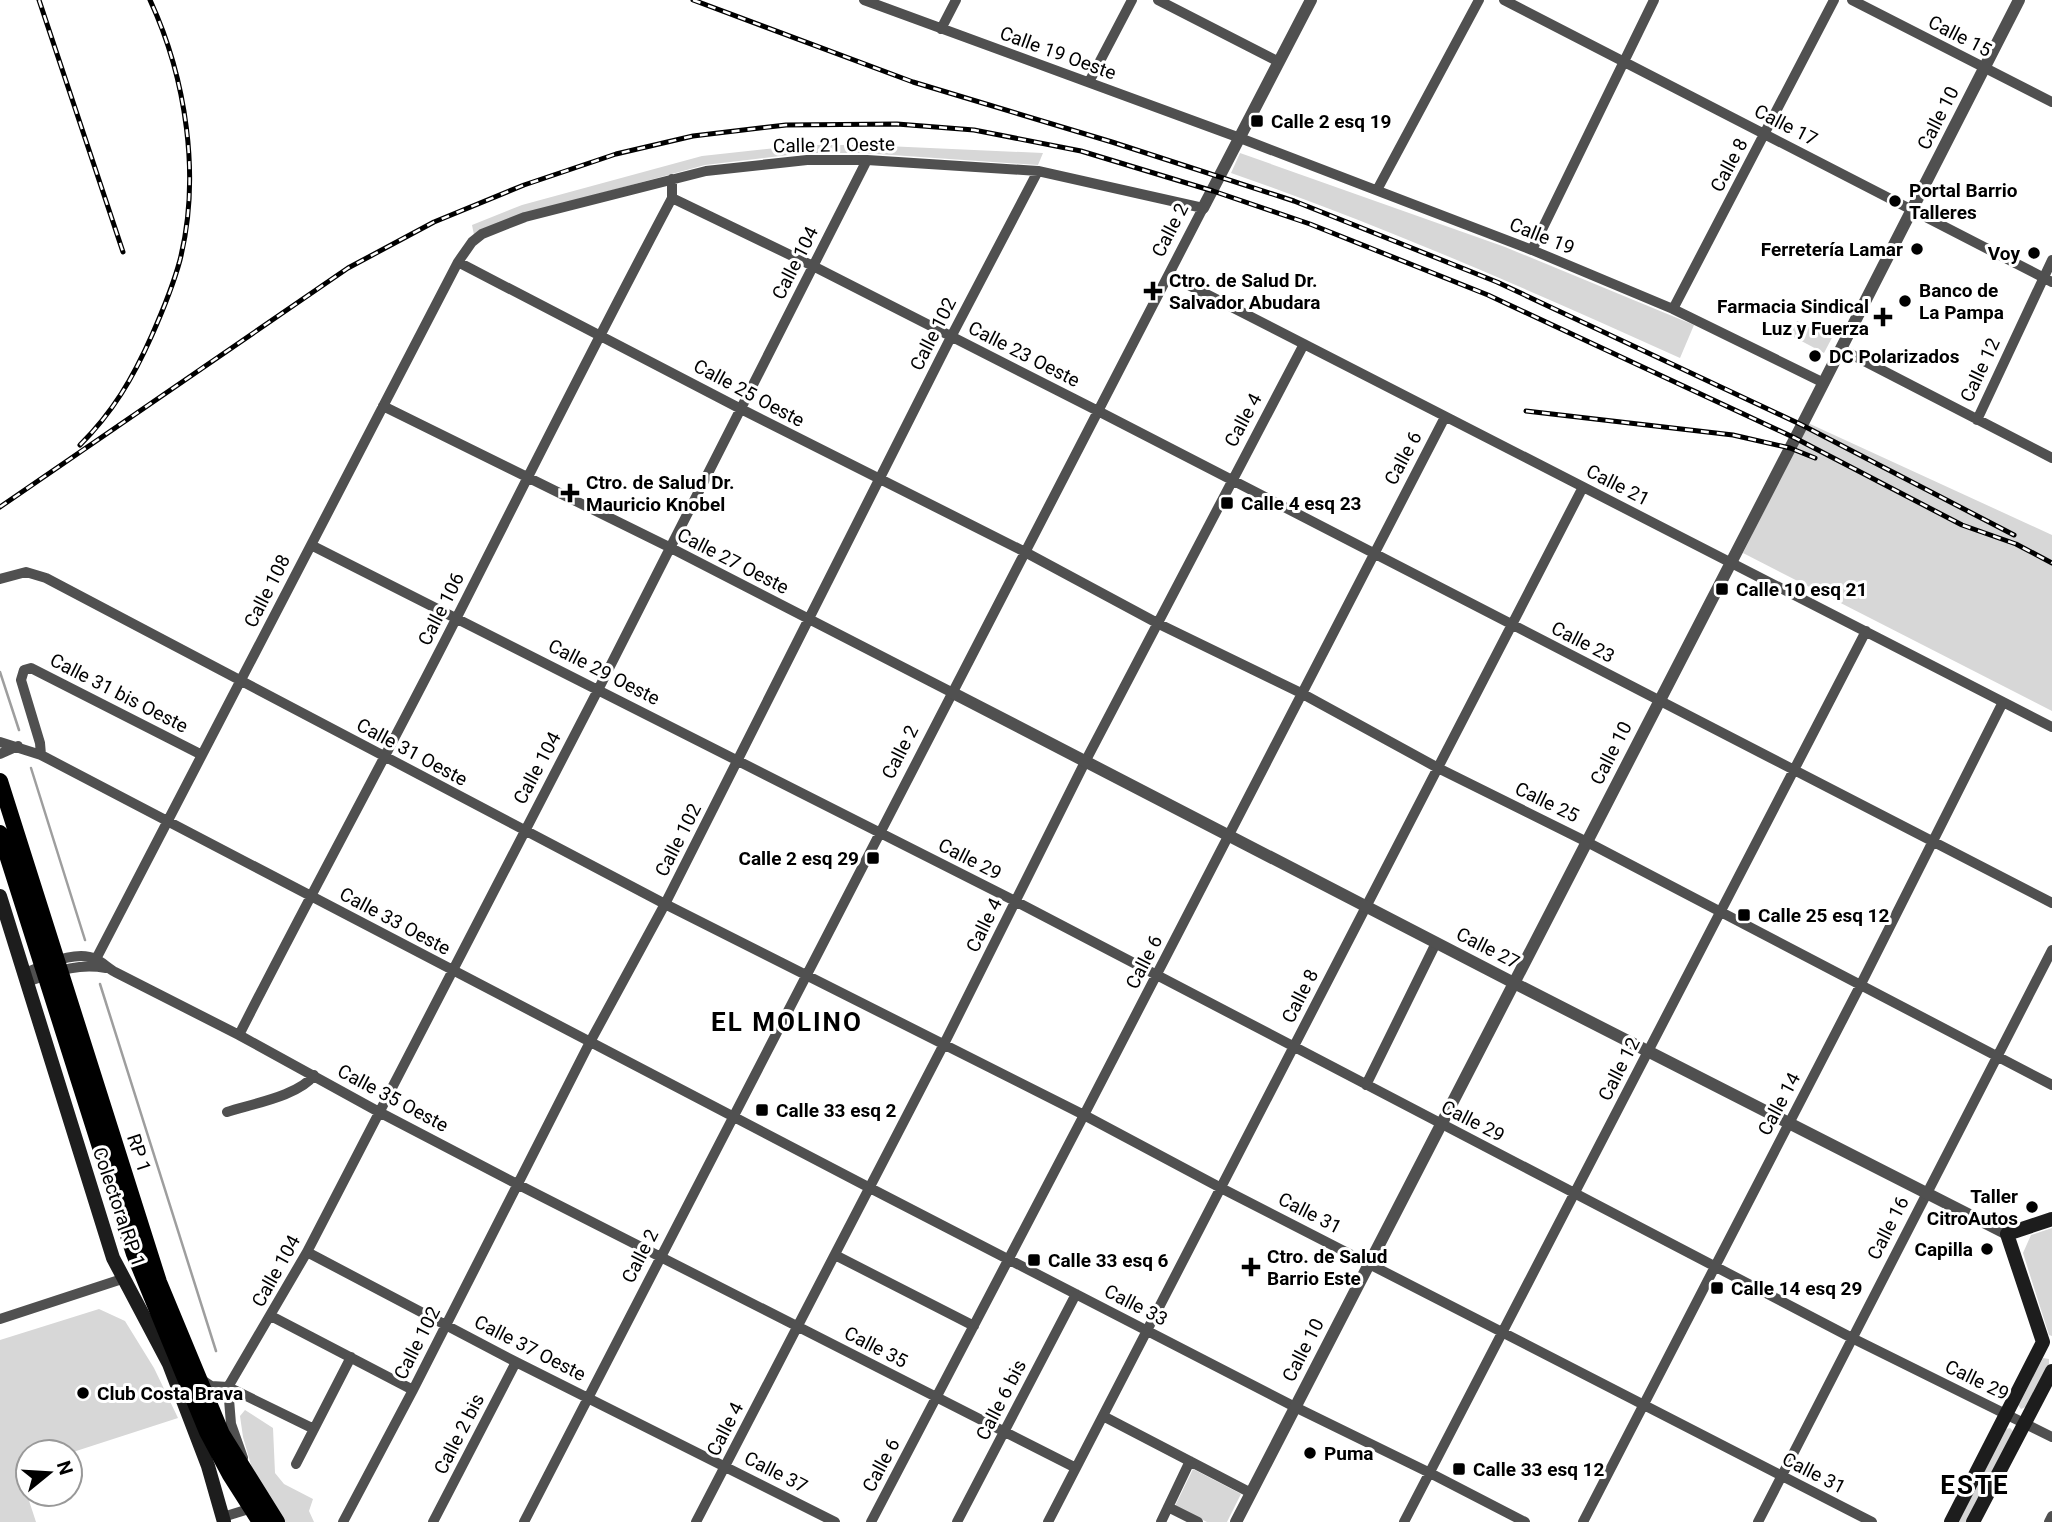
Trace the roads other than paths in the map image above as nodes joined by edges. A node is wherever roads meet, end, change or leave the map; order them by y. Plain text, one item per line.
1 (864, 0) edge
2 (956, 0) edge
3 (1132, 0) edge
4 (1157, 0) edge
5 (1311, 0) edge
6 (1479, 0) edge
7 (1504, 0) edge
8 (1654, 0) edge
9 (1834, 0) edge
10 (1852, 0) edge
11 (2019, 0) edge
12 (941, 29) junction
13 (1623, 61) junction
14 (1279, 62) junction
15 (1984, 68) junction
16 (1089, 82) junction
17 (2052, 102) edge
18 (1765, 134) junction
19 (1240, 138) junction
20 (867, 160) junction
21 (1038, 171) junction
22 (672, 179) junction
23 (1377, 190) junction
24 (671, 198) junction
25 (1203, 208) junction
26 (1912, 210) junction
27 (472, 242) joint
28 (1532, 250) junction
29 (2052, 260) edge
30 (458, 262) junction
31 (813, 266) junction
32 (1169, 275) junction
33 (2048, 280) edge
34 (1674, 309) junction
35 (599, 334) junction
36 (951, 337) junction
37 (1304, 344) junction
38 (1841, 349) junction
39 (1824, 383) junction
40 (383, 406) junction
41 (741, 410) junction
42 (1098, 411) junction
43 (1445, 417) junction
44 (1977, 420) junction
45 (2052, 458) edge
46 (527, 477) junction
47 (878, 480) junction
48 (1231, 480) junction
49 (1583, 487) junction
50 (312, 545) junction
51 (669, 547) junction
52 (1026, 552) junction
53 (1373, 553) junction
54 (1731, 562) junction
55 (0, 579) edge
56 (457, 618) junction
57 (809, 620) junction
58 (1159, 624) junction
59 (1512, 625) junction
60 (1866, 631) junction
61 (240, 681) junction
62 (598, 688) junction
63 (953, 693) junction
64 (1301, 693) junction
65 (1660, 701) junction
66 (2003, 702) junction
67 (2052, 727) edge
68 (0, 742) edge
69 (18, 746) junction
70 (0, 754) edge
71 (41, 755) junction
72 (202, 755) junction
73 (384, 757) junction
74 (738, 760) junction
75 (1085, 762) junction
76 (1438, 768) junction
77 (1794, 770) junction
78 (0, 781) edge
79 (168, 820) junction
80 (524, 830) junction
81 (0, 833) edge
82 (880, 833) junction
83 (1229, 835) junction
84 (1587, 842) junction
85 (1934, 842) junction
86 (309, 895) junction
87 (0, 896) edge
88 (1015, 901) junction
89 (2052, 903) edge
90 (665, 904) junction
91 (1366, 907) junction
92 (1720, 913) junction
93 (5, 931) edge
94 (1436, 943) junction
95 (2052, 950) edge
96 (96, 959) junction
97 (109, 968) junction
98 (50, 969) junction
99 (452, 971) junction
100 (807, 975) junction
101 (1157, 975) junction
102 (25, 977) junction
103 (1514, 983) junction
104 (1860, 986) junction
105 (239, 1035) junction
106 (590, 1042) junction
107 (944, 1044) junction
108 (1293, 1048) junction
109 (1648, 1052) junction
110 (1998, 1056) junction
111 (314, 1075) junction
112 (1366, 1085) junction
113 (2052, 1085) edge
114 (227, 1112) dead end
115 (379, 1112) junction
116 (1084, 1115) junction
117 (733, 1117) junction
118 (1788, 1123) junction
119 (1441, 1125) junction
120 (517, 1184) junction
121 (870, 1188) junction
122 (1221, 1188) junction
123 (1575, 1193) junction
124 (1925, 1193) junction
125 (2052, 1219) edge
126 (2007, 1234) junction
127 (307, 1252) junction
128 (835, 1255) junction
129 (661, 1257) junction
130 (1009, 1258) junction
131 (1370, 1263) junction
132 (1715, 1265) junction
133 (122, 1279) junction
134 (1076, 1294) junction
135 (271, 1315) junction
136 (0, 1319) edge
137 (446, 1324) junction
138 (974, 1326) junction
139 (797, 1327) junction
140 (1148, 1331) junction
141 (1502, 1333) junction
142 (1852, 1338) junction
143 (2048, 1345) edge
144 (351, 1357) junction
145 (516, 1362) junction
146 (2052, 1371) edge
147 (197, 1377) junction
148 (228, 1387) junction
149 (413, 1390) junction
150 (937, 1397) junction
151 (588, 1398) junction
152 (1644, 1406) junction
153 (1295, 1407) junction
154 (2007, 1414) junction
155 (1103, 1416) junction
156 (2025, 1423) junction
157 (314, 1429) junction
158 (1004, 1431) junction
159 (2052, 1437) edge
160 (1190, 1461) junction
161 (296, 1464) dead end
162 (726, 1466) junction
163 (1076, 1468) junction
164 (1430, 1472) junction
165 (1781, 1476) junction
166 (1251, 1493) junction
167 (257, 1505) edge
168 (1168, 1507) junction
169 (2052, 1516) edge
170 (224, 1520) edge
171 (277, 1522) edge
172 (343, 1522) edge
173 (433, 1522) edge
174 (524, 1522) edge
175 (696, 1522) edge
176 (835, 1522) edge
177 (871, 1522) edge
178 (957, 1522) edge
179 (1048, 1522) edge
180 (1161, 1522) edge
181 (1198, 1522) edge
182 (1236, 1522) edge
183 (1404, 1522) edge
184 (1525, 1522) edge
185 (1583, 1522) edge
186 (1758, 1522) edge
187 (1872, 1522) edge
188 (1951, 1522) edge
189 (1973, 1522) edge
190 (2049, 1522) edge

1 - 12 street, Calle 19 Oeste
2 - 12 street
3 - 16 street
4 - 14 street
5 - 14 street, Calle 2
6 - 23 street
7 - 13 street, Calle 17
8 - 13 street
9 - 18 street, Calle 8
10 - 15 street, Calle 15
11 - 15 street, Calle 10
12 - 16 street, Calle 19 Oeste
13 - 18 street, Calle 17
13 - 28 street
14 - 19 street, Calle 2
15 - 17 street, Calle 15
15 - 26 street, Calle 10
16 - 19 street, Calle 19 Oeste
18 - 26 street, Calle 17
18 - 34 street, Calle 8
19 - 23 street, Calle 19
19 - 25 street, Calle 2
20 - 21 street, Calle 21 Oeste
20 - 22 street, Calle 21 Oeste
20 - 31 street, Calle 104
21 - 25 street, Calle 21 Oeste
21 - 36 street, Calle 102
22 - 24 street
22 - 27 street, Calle 21 Oeste
23 - 28 street, Calle 19
24 - 31 street, Calle 23 Oeste
24 - 35 street, Calle 106
25 - 32 street, Calle 2
26 - 33 street, Calle 17
26 - 38 street, Calle 10
27 - 30 street, Calle 108
28 - 34 street, Calle 19
29 - 33 street, Calle 12
30 - 35 street, Calle 25 Oeste
30 - 40 street, Calle 108
31 - 36 street, Calle 23 Oeste
31 - 41 street, Calle 104
32 - 37 street, Calle 21
32 - 42 street, Calle 2
33 - 44 street, Calle 12
34 - 39 street, Calle 19
35 - 41 street, Calle 25 Oeste
35 - 46 street, Calle 106
36 - 42 street, Calle 23 Oeste
36 - 47 street, Calle 102
37 - 43 street, Calle 21
37 - 48 street, Calle 4
38 - 39 street, Calle 10
38 - 44 street
39 - 54 street, Calle 10
40 - 46 street, Calle 27 Oeste
40 - 50 street, Calle 108
41 - 47 street, Calle 25 Oeste
41 - 51 street, Calle 104
42 - 48 street, Calle 23
42 - 52 street, Calle 2
43 - 49 street, Calle 21
43 - 53 street, Calle 6
44 - 45 street
46 - 51 street, Calle 27 Oeste
46 - 56 street, Calle 106
47 - 52 street, Calle 25 Oeste
47 - 57 street, Calle 102
48 - 53 street, Calle 23
48 - 58 street, Calle 4
49 - 54 street, Calle 21
49 - 59 street, Calle 8
50 - 56 street, Calle 29 Oeste
50 - 61 street, Calle 108
51 - 57 street, Calle 27 Oeste
51 - 62 street, Calle 104
52 - 58 street, Calle 25
52 - 63 street, Calle 2
53 - 59 street, Calle 23
53 - 64 street, Calle 6
54 - 60 street, Calle 21
54 - 65 street, Calle 10
55 - 61 street, Calle 31 Oeste
56 - 62 street, Calle 29 Oeste
56 - 73 street, Calle 106
57 - 63 street, Calle 27 Oeste
57 - 74 street, Calle 102
58 - 64 street, Calle 25
58 - 75 street, Calle 4
59 - 65 street, Calle 23
59 - 76 street, Calle 8
60 - 66 street, Calle 21
60 - 77 street, Calle 12
61 - 72 street, Calle 108
61 - 73 street, Calle 31 Oeste
62 - 74 street, Calle 29 Oeste
62 - 80 street, Calle 104
63 - 75 street, Calle 27
63 - 82 street, Calle 2
64 - 76 street, Calle 25
64 - 83 street, Calle 6
65 - 77 street, Calle 23
65 - 84 street, Calle 10
66 - 67 street, Calle 21
66 - 85 street, Calle 14
68 - 69 street, Calle 33 Oeste
69 - 70 street
69 - 71 street, Calle 33 Oeste
71 - 72 street, Calle 31 bis Oeste
71 - 79 street, Calle 33 Oeste
72 - 79 street, Calle 108
73 - 80 street, Calle 31 Oeste
73 - 86 street, Calle 106
74 - 82 street, Calle 29 Oeste
74 - 90 street, Calle 102
75 - 83 street, Calle 27
75 - 88 street, Calle 4
76 - 84 street, Calle 25
76 - 91 street, Calle 8
77 - 85 street, Calle 23
77 - 92 street, Calle 12
78 - 98 main road, RP 1
79 - 86 street, Calle 33 Oeste
79 - 96 street, Calle 108
80 - 90 street, Calle 31 Oeste
80 - 99 street, Calle 104
81 - 98 main road, RP 1
82 - 88 street, Calle 29
82 - 100 street, Calle 2
83 - 91 street, Calle 27
83 - 101 street, Calle 6
84 - 92 street, Calle 25
84 - 103 street, Calle 10
85 - 89 street, Calle 23
85 - 104 street, Calle 14
86 - 99 street, Calle 33 Oeste
86 - 105 street, Calle 106
87 - 93 main road, Colectora RP 1
88 - 101 street, Calle 29
88 - 107 street, Calle 4
90 - 100 street, Calle 31 Oeste
90 - 106 street, Calle 102
91 - 94 street, Calle 27
91 - 108 street, Calle 8
92 - 104 street, Calle 25
92 - 109 street, Calle 12
93 - 102 main road, Colectora RP 1
94 - 103 street, Calle 27
94 - 112 street
95 - 110 street, Calle 16
96 - 97 street, Calle 35 Oeste
96 - 98 street
97 - 98 street, Calle 35 Oeste
97 - 105 street, Calle 35 Oeste
98 - 102 street
98 - 147 main road, RP 1
98 - 167 main road, RP 1
99 - 106 street, Calle 33 Oeste
99 - 115 street, Calle 104
100 - 107 street, Calle 31
100 - 117 street, Calle 2
101 - 108 street, Calle 29
101 - 116 street, Calle 6
102 - 133 main road, Colectora RP 1
103 - 109 street, Calle 27
103 - 119 street, Calle 10
104 - 110 street, Calle 25
104 - 118 street, Calle 14
105 - 111 street, Calle 35 Oeste
106 - 117 street, Calle 33 Oeste
106 - 120 street, Calle 102
107 - 116 street, Calle 31
107 - 121 street, Calle 4
108 - 112 street, Calle 29
108 - 122 street, Calle 8
109 - 118 street, Calle 27
109 - 123 street, Calle 12
110 - 113 street, Calle 25
110 - 124 street, Calle 16
111 - 114 street
111 - 115 street, Calle 35 Oeste
112 - 119 street, Calle 29
115 - 120 street, Calle 35 Oeste
115 - 127 street, Calle 104
116 - 122 street, Calle 31
116 - 130 street, Calle 6
117 - 121 street, Calle 33
117 - 129 street, Calle 2
118 - 124 street, Calle 27
118 - 132 street, Calle 14
119 - 123 street, Calle 29
119 - 131 street, Calle 10
120 - 129 street, Calle 35 Oeste
120 - 137 street, Calle 102
121 - 128 street, Calle 4
121 - 130 street, Calle 33
122 - 131 street, Calle 31
122 - 140 street, Calle 8
123 - 132 street, Calle 29
123 - 141 street, Calle 12
124 - 126 street, Calle 27
124 - 142 street, Calle 16
125 - 126 main road
126 - 143 main road
127 - 135 street, Calle 104
127 - 137 street, Calle 37 Oeste
128 - 138 street
128 - 139 street, Calle 4
129 - 139 street, Calle 35
129 - 151 street, Calle 2
130 - 134 street, Calle 33
130 - 138 street, Calle 6
131 - 141 street, Calle 31
131 - 153 street, Calle 10
132 - 142 street, Calle 29
132 - 152 street, Calle 14
133 - 136 street
133 - 170 main road, Colectora RP 1
134 - 140 street, Calle 33
134 - 158 street, Calle 6 bis
135 - 144 street
135 - 148 street, Calle 104
137 - 145 street, Calle 37 Oeste
137 - 149 street, Calle 102
138 - 150 street, Calle 6
139 - 150 street, Calle 35
139 - 162 street, Calle 4
140 - 153 street, Calle 33
140 - 155 street, Calle 8
141 - 152 street, Calle 31
141 - 164 street, Calle 12
142 - 154 street, Calle 29
142 - 165 street, Calle 16
143 - 154 main road
144 - 149 street
144 - 157 street
145 - 151 street, Calle 37 Oeste
145 - 173 street, Calle 2 bis
146 - 156 main road
147 - 148 street
147 - 167 main road, RP 1
148 - 157 street
148 - 167 street
149 - 172 street, Calle 102
150 - 158 street, Calle 35
150 - 177 street, Calle 6
151 - 162 street, Calle 37
151 - 174 street, Calle 2
152 - 165 street, Calle 31
152 - 185 street, Calle 14
153 - 164 street, Calle 33
153 - 166 street, Calle 10
154 - 156 street, Calle 29
154 - 188 main road
155 - 160 street
155 - 163 street, Calle 8
156 - 159 street, Calle 29
156 - 189 main road
157 - 161 street
158 - 163 street, Calle 35
158 - 178 street, Calle 6 bis
160 - 166 street
160 - 168 street
162 - 175 street, Calle 4
162 - 176 street, Calle 37
163 - 179 street, Calle 8
164 - 183 street, Calle 12
164 - 184 street, Calle 33
165 - 186 street, Calle 16
165 - 187 street, Calle 31
166 - 182 street, Calle 10
167 - 170 street
167 - 171 main road, RP 1
168 - 180 street
168 - 181 street
169 - 190 street

